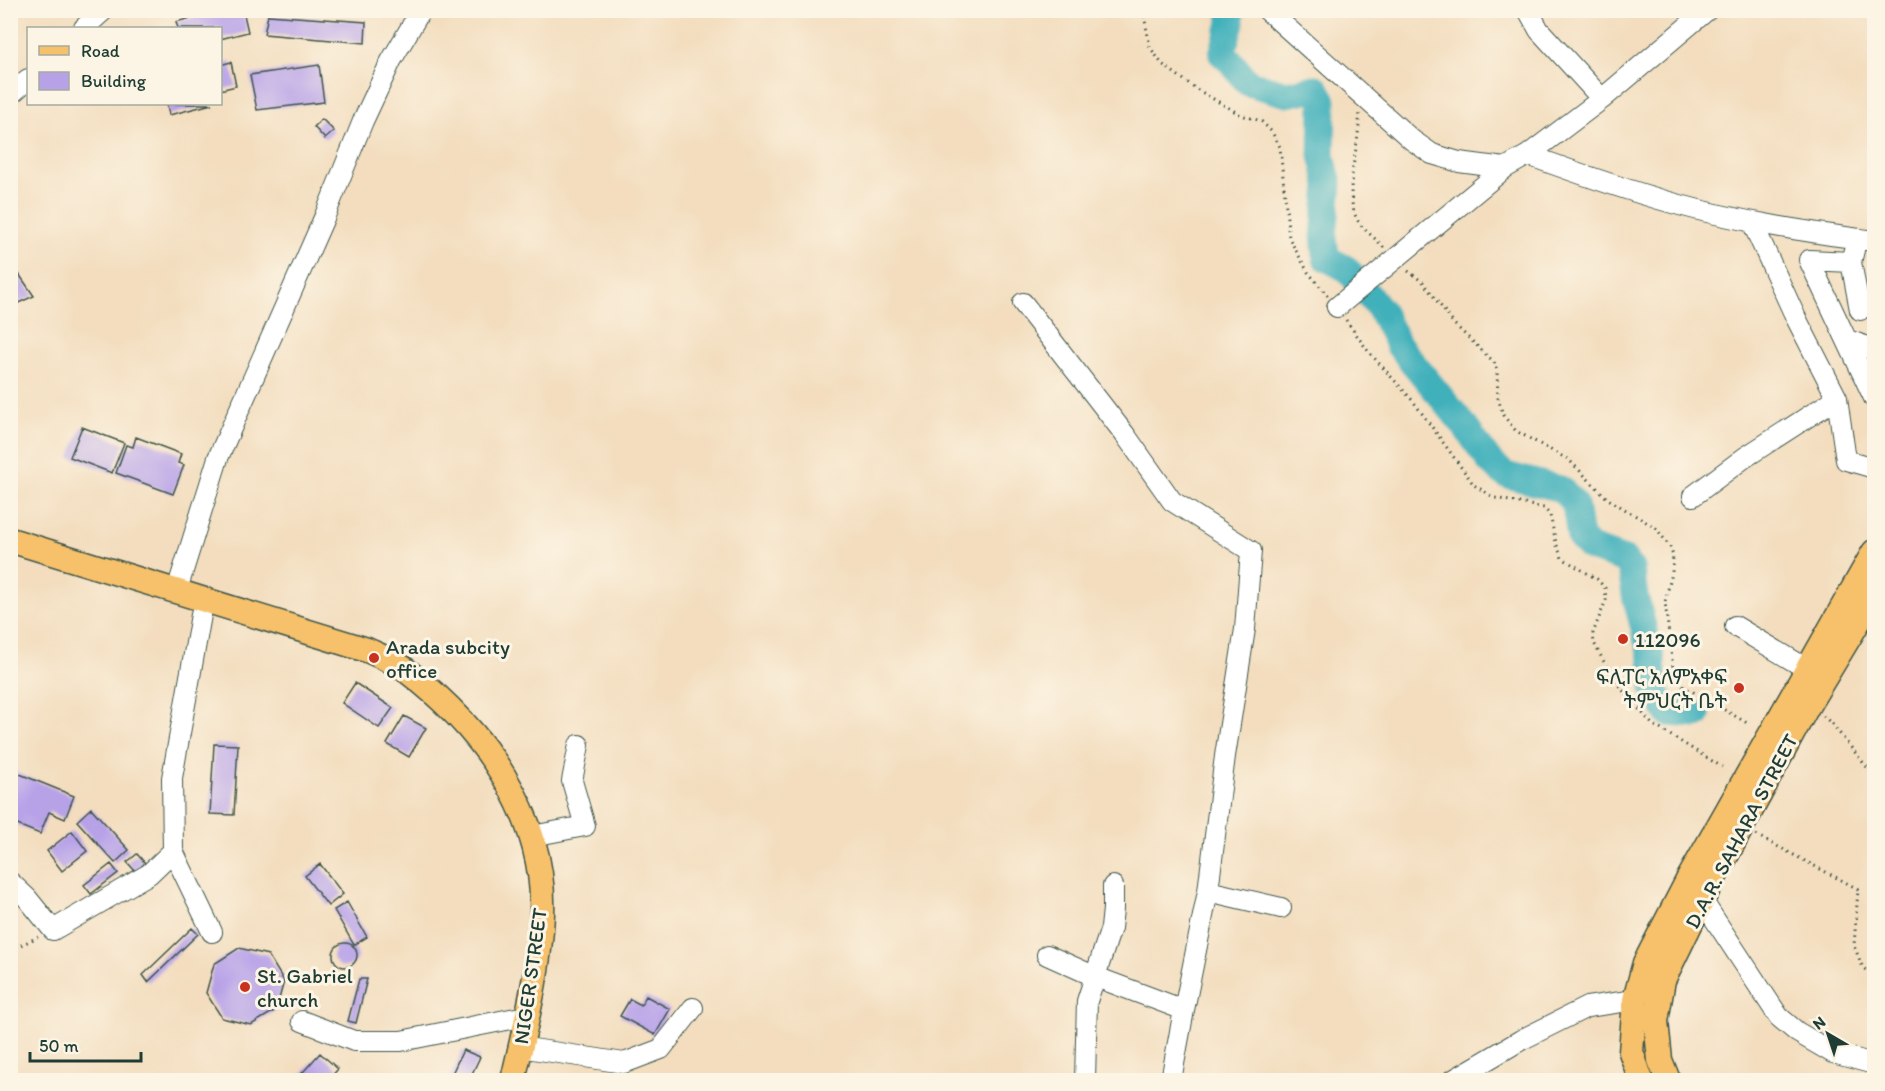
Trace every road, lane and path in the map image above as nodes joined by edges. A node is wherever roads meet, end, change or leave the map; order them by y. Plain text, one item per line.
1 (104, 10) edge
2 (420, 10) edge
3 (1143, 10) edge
4 (1267, 10) edge
5 (1528, 10) edge
6 (1707, 10) edge
7 (85, 27) edge
8 (27, 80) edge
9 (1358, 90) junction
10 (10, 95) edge
11 (1602, 99) junction
12 (1528, 155) junction
13 (1505, 168) junction
14 (1752, 222) junction
15 (1866, 239) edge
16 (1393, 259) junction
17 (1851, 262) junction
18 (1023, 303) dead end
19 (1337, 307) junction
20 (1867, 313) edge
21 (1843, 331) junction
22 (1875, 349) edge
23 (1869, 378) edge
24 (1837, 398) junction
25 (1875, 398) edge
26 (1874, 467) edge
27 (1693, 496) dead end
28 (10, 540) edge
29 (1875, 552) edge
30 (177, 590) junction
31 (1875, 596) edge
32 (204, 598) junction
33 (1736, 626) dead end
34 (1807, 669) junction
35 (1808, 705) junction
36 (1747, 723) dead end
37 (579, 745) dead end
38 (1722, 767) dead end
39 (1875, 776) edge
40 (1742, 827) junction
41 (532, 836) junction
42 (173, 851) junction
43 (10, 882) edge
44 (1113, 886) dead end
45 (1208, 891) junction
46 (1702, 900) junction
47 (1281, 908) dead end
48 (53, 930) junction
49 (212, 932) dead end
50 (10, 950) edge
51 (1047, 955) dead end
52 (1875, 976) edge
53 (1096, 977) junction
54 (1635, 1000) junction
55 (693, 1008) dead end
56 (1184, 1010) junction
57 (526, 1016) junction
58 (302, 1021) dead end
59 (520, 1047) junction
60 (1866, 1062) edge
61 (513, 1080) edge
62 (1085, 1080) edge
63 (1171, 1080) edge
64 (1453, 1080) edge
65 (1641, 1080) edge
66 (1668, 1080) edge
67 (1869, 1080) edge

1 - 7 street
2 - 30 street
3 - 19 path
4 - 9 street
5 - 11 street
6 - 11 street
8 - 10 street
9 - 13 street
9 - 16 path
11 - 12 street
12 - 13 street
12 - 14 street
13 - 16 street
14 - 15 street
14 - 24 street
15 - 17 street
16 - 19 street
16 - 36 path
17 - 20 street
17 - 21 street
18 - 45 street
19 - 38 path
20 - 21 street
21 - 22 street
21 - 23 street
23 - 25 street
24 - 26 street
24 - 27 street
28 - 30 main road, NIGER STREET
29 - 34 main road, D.A.R. SAHARA STREET
30 - 32 main road, NIGER STREET
31 - 35 main road, D.A.R. SAHARA STREET
32 - 41 main road, NIGER STREET
32 - 42 street
33 - 34 street
34 - 54 main road, D.A.R. SAHARA STREET
35 - 39 path
35 - 40 main road, D.A.R. SAHARA STREET
37 - 41 street
40 - 46 main road, D.A.R. SAHARA STREET
40 - 52 path
41 - 57 main road, NIGER STREET
42 - 48 street
42 - 49 street
43 - 48 street
44 - 53 street
45 - 47 street
45 - 56 street
46 - 60 street
46 - 66 main road, D.A.R. SAHARA STREET
48 - 50 path
51 - 53 street
53 - 56 street
53 - 62 street
54 - 64 street
54 - 65 main road, D.A.R. SAHARA STREET
55 - 59 street
56 - 63 street
57 - 58 street
57 - 59 main road, NIGER STREET
59 - 61 main road, NIGER STREET
60 - 67 street

